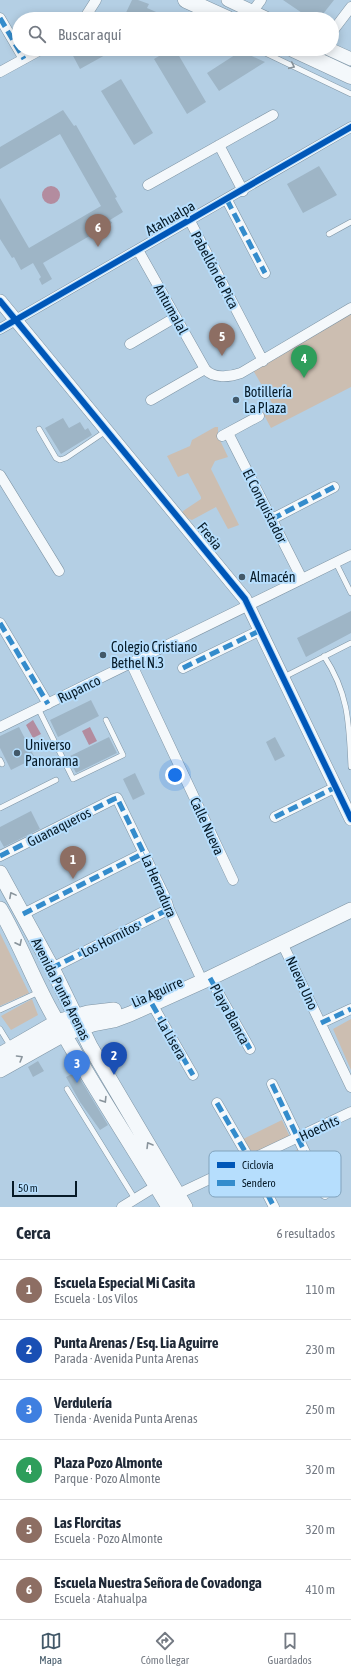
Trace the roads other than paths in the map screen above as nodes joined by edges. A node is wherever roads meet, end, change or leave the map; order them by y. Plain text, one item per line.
1 (96, 0) edge
2 (186, 0) edge
3 (228, 0) edge
4 (261, 0) edge
5 (351, 7) edge
6 (253, 11) joint
7 (88, 12) edge
8 (211, 12) edge
9 (0, 18) edge
10 (339, 23) edge
11 (12, 38) edge
12 (22, 56) edge
13 (29, 56) edge
14 (271, 56) edge
15 (328, 57) edge
16 (24, 59) junction
17 (351, 59) edge
18 (0, 72) edge
19 (351, 76) edge
20 (351, 94) edge
21 (273, 115) dead end
22 (351, 127) edge
23 (219, 145) junction
24 (148, 185) dead end
25 (243, 191) junction
26 (227, 200) junction
27 (190, 221) junction
28 (351, 222) edge
29 (329, 234) dead end
30 (138, 250) junction
31 (265, 273) dead end
32 (0, 302) edge
33 (351, 308) edge
34 (176, 317) junction
35 (15, 320) junction
36 (0, 329) edge
37 (130, 344) dead end
38 (263, 361) junction
39 (205, 369) junction
40 (151, 400) dead end
41 (259, 416) dead end
42 (39, 429) dead end
43 (106, 430) junction
44 (0, 475) edge
45 (334, 487) dead end
46 (272, 519) junction
47 (351, 555) edge
48 (336, 563) junction
49 (58, 572) dead end
50 (302, 579) junction
51 (351, 593) edge
52 (249, 606) junction
53 (0, 623) edge
54 (260, 630) junction
55 (351, 643) edge
56 (324, 656) junction
57 (131, 663) junction
58 (183, 668) dead end
59 (283, 677) junction
60 (48, 704) junction
61 (38, 708) junction
62 (106, 720) dead end
63 (0, 727) edge
64 (351, 767) edge
65 (56, 780) dead end
66 (336, 787) junction
67 (118, 798) joint
68 (0, 808) edge
69 (275, 817) dead end
70 (351, 820) edge
71 (144, 853) junction
72 (0, 856) edge
73 (0, 873) edge
74 (233, 880) dead end
75 (0, 909) edge
76 (169, 910) junction
77 (351, 910) edge
78 (22, 914) junction
79 (282, 943) junction
80 (52, 968) junction
81 (205, 976) junction
82 (41, 991) junction
83 (152, 1004) junction
84 (351, 1009) edge
85 (0, 1010) edge
86 (78, 1022) junction
87 (321, 1023) junction
88 (60, 1028) junction
89 (0, 1029) edge
90 (40, 1047) junction
91 (250, 1049) dead end
92 (6, 1051) edge
93 (76, 1055) junction
94 (0, 1070) edge
95 (193, 1075) dead end
96 (272, 1084) dead end
97 (351, 1087) edge
98 (67, 1089) dead end
99 (217, 1103) dead end
100 (351, 1112) edge
101 (298, 1137) junction
102 (245, 1151) edge
103 (269, 1151) edge
104 (305, 1151) edge
105 (162, 1182) junction
106 (209, 1184) edge
107 (269, 1197) edge
108 (135, 1199) junction
109 (181, 1201) edge
110 (122, 1207) edge
111 (169, 1207) edge
112 (274, 1207) edge

1 - 7 street
2 - 8 main road
3 - 6 street
4 - 6 street
5 - 10 street
9 - 11 street
12 - 16 street
13 - 16 street
14 -> 20 lane
15 - 17 street
15 - 19 main road
16 - 18 street
21 - 23 street
22 - 25 street, Atahualpa
23 - 24 street
23 - 25 street
25 - 26 street, Atahualpa
26 - 27 street, Atahualpa
26 - 31 street
27 - 30 street, Atahualpa
27 - 38 street, Pabellón de Pica
28 - 29 lane
30 - 34 street, Antumalal
30 - 35 street, Atahualpa
32 - 35 street, Fresia
33 - 38 street
34 - 37 street
34 - 39 street, Antumalal
35 - 36 street, Atahualpa
35 - 43 street, Fresia
38 - 39 street
39 - 40 street
41 - 46 street, El Conquistador
42 - 43 lane
43 - 52 street, Fresia
44 - 49 street
45 - 46 street
46 - 50 street, El Conquistador
47 - 48 street, Rupanco
48 - 50 street, Rupanco
48 - 51 lane
50 - 52 street, Rupanco
52 - 54 street, Fresia
52 - 57 street, Rupanco
53 - 60 street
54 - 58 street
54 - 59 street, Fresia
55 - 56 lane
56 - 59 lane
56 - 64 lane
57 - 60 street, Rupanco
57 - 74 street, Calle Nueva
59 - 66 street, Fresia
60 - 61 street, Rupanco
61 - 62 lane
61 - 63 street, Rupanco
65 - 68 lane
66 - 69 street
66 - 70 street, Fresia
67 - 71 street, La Herradura
67 - 72 street, Guanaqueros
71 - 76 street, La Herradura
71 - 78 street
78 -> 73 main road, Avenida Punta Arenas
75 -> 82 main road, Avenida Punta Arenas
76 - 80 street, Los Hornitos
76 - 81 street, La Herradura
77 - 79 main road, Lia Aguirre
78 - 80 main road, Avenida Punta Arenas
79 - 81 main road, Lia Aguirre
79 - 87 street, Nueva Uno
80 - 86 main road, Avenida Punta Arenas
81 - 83 main road, Lia Aguirre
81 - 86 main road, Lia Aguirre
81 - 91 street, Playa Blanca
82 - 85 lane
82 - 88 main road, Avenida Punta Arenas
83 - 86 main road, Lia Aguirre
83 - 95 street, La Lisera
84 - 87 street, Nueva Uno
86 - 88 main road
105 -> 86 main road, Avenida Punta Arenas
87 - 97 street, Nueva Uno
88 - 90 main road
88 - 92 main road
88 - 93 main road, Avenida Punta Arenas
89 - 92 lane
90 - 93 main road
94 -> 90 main road
93 -> 105 main road, Avenida Punta Arenas
96 - 101 street
98 - 108 lane
99 - 102 street
100 - 101 street, Hoechts
101 - 103 street, Hoechts
101 - 104 street
105 - 108 street
105 - 109 main road, Avenida Punta Arenas
105 - 111 main road, Avenida Punta Arenas
106 - 109 street, Hoechts
107 - 112 street
108 - 110 street

